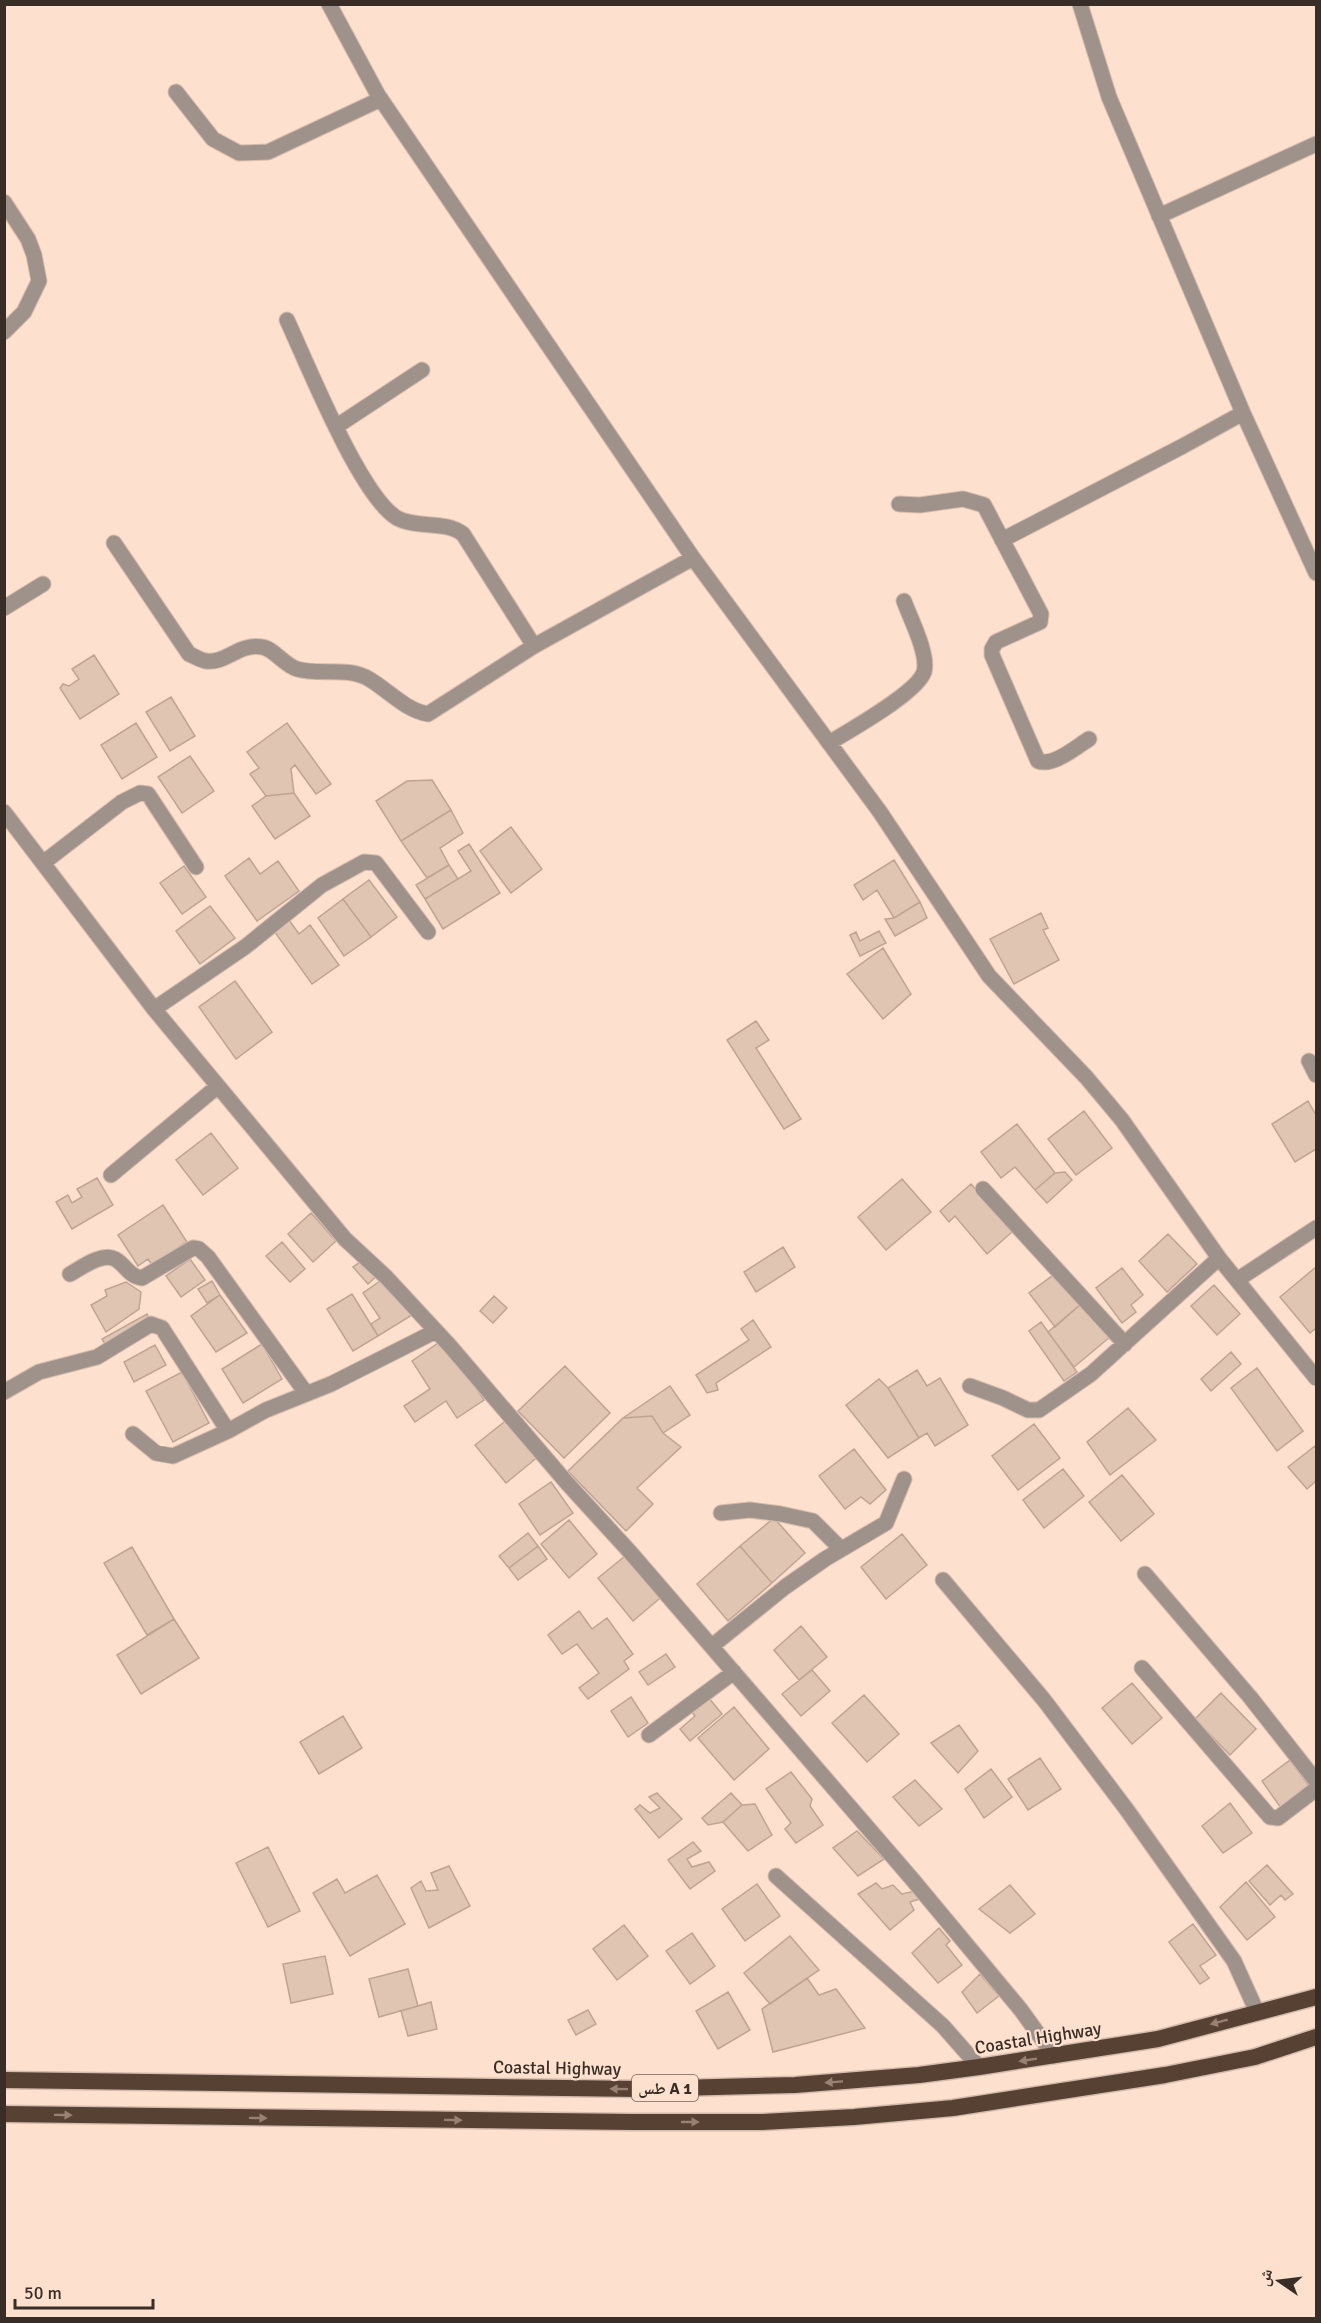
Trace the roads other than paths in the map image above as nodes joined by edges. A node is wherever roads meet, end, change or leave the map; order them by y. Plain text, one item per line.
1 (329, 4) edge
2 (1086, 6) edge
3 (176, 92) dead end
4 (381, 99) junction
5 (1317, 144) edge
6 (4, 202) edge
7 (1159, 216) junction
8 (287, 320) dead end
9 (4, 332) edge
10 (422, 370) dead end
11 (1243, 413) junction
12 (337, 426) junction
13 (899, 504) dead end
14 (1002, 540) junction
15 (114, 543) dead end
16 (693, 558) junction
17 (1317, 573) edge
18 (43, 584) dead end
19 (904, 601) dead end
20 (4, 608) edge
21 (534, 646) junction
22 (1089, 739) dead end
23 (829, 743) junction
24 (4, 812) edge
25 (43, 863) junction
26 (196, 867) dead end
27 (428, 932) dead end
28 (154, 1010) junction
29 (1309, 1062) dead end
30 (1317, 1075) edge
31 (218, 1086) junction
32 (111, 1175) dead end
33 (983, 1190) dead end
34 (1317, 1228) edge
35 (1219, 1258) junction
36 (70, 1274) dead end
37 (1237, 1280) junction
38 (436, 1331) junction
39 (1125, 1344) junction
40 (1317, 1378) edge
41 (970, 1386) dead end
42 (4, 1392) edge
43 (306, 1393) junction
44 (228, 1431) junction
45 (133, 1434) dead end
46 (904, 1479) dead end
47 (721, 1513) dead end
48 (842, 1549) junction
49 (1145, 1574) dead end
50 (943, 1580) dead end
51 (712, 1646) junction
52 (1142, 1668) dead end
53 (734, 1672) junction
54 (649, 1735) dead end
55 (1317, 1781) edge
56 (1317, 1789) edge
57 (776, 1876) dead end
58 (1317, 1997) edge
59 (1257, 2012) junction
60 (1317, 2037) edge
61 (1054, 2056) junction
62 (979, 2067) junction
63 (4, 2080) edge
64 (4, 2114) edge

1 - 4 street
2 - 7 street
3 - 4 street
4 - 16 street
5 - 7 street
6 - 9 street
7 - 11 street
8 - 12 street
10 - 12 street
11 - 14 street
11 - 17 street
12 - 21 street
13 - 14 street
14 - 22 street
15 - 21 street
16 - 21 street
16 - 23 street
18 - 20 street
19 - 23 street
23 - 35 street
24 - 25 street
25 - 26 street
25 - 28 street
27 - 28 street
28 - 31 street
29 - 30 street
31 - 32 street
31 - 38 street
33 - 39 street
34 - 37 street
35 - 37 street
35 - 39 street
36 - 43 street
37 - 40 street
38 - 43 street
38 - 51 street
39 - 41 street
42 - 44 street
43 - 44 street
44 - 45 street
46 - 48 street
47 - 48 street
48 - 51 street
49 - 55 street
50 - 59 street
51 - 53 street
52 - 56 street
53 - 54 street
53 - 61 street
57 - 62 street
58 - 59 highway, Coastal Highway / طس A 1
59 -> 61 highway, Coastal Highway / طس A 1
64 -> 60 highway, طس A 1
61 -> 62 highway, Coastal Highway / طس A 1
62 -> 63 highway, Coastal Highway / طس A 1

